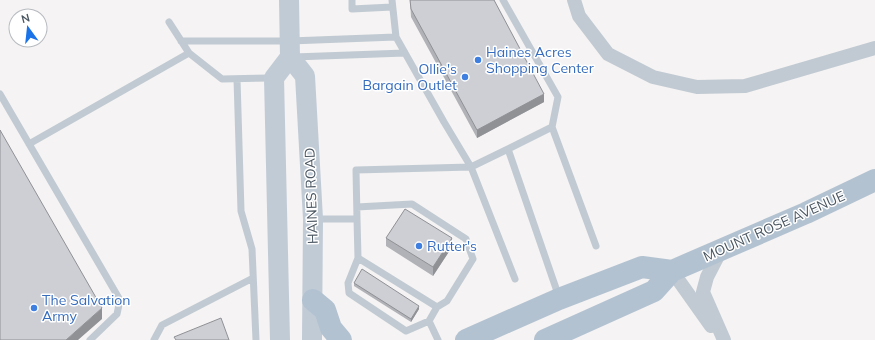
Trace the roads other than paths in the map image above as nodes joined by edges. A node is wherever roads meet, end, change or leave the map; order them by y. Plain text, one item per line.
1 (290, 0) edge
2 (352, 0) edge
3 (503, 0) edge
4 (574, 0) edge
5 (392, 4) edge
6 (169, 22) dead end
7 (396, 37) junction
8 (181, 42) junction
9 (875, 48) edge
10 (290, 49) junction
11 (405, 52) junction
12 (189, 53) junction
13 (274, 78) junction
14 (237, 79) junction
15 (0, 94) edge
16 (552, 127) junction
17 (29, 144) junction
18 (508, 149) junction
19 (471, 167) junction
20 (875, 180) edge
21 (357, 207) junction
22 (313, 219) junction
23 (357, 219) junction
24 (596, 246) dead end
25 (720, 250) junction
26 (358, 258) junction
27 (672, 271) junction
28 (253, 278) junction
29 (515, 279) dead end
30 (560, 299) junction
31 (313, 300) junction
32 (437, 307) junction
33 (429, 320) junction
34 (90, 340) edge
35 (154, 340) edge
36 (256, 340) edge
37 (280, 340) edge
38 (312, 340) edge
39 (341, 340) edge
40 (438, 340) edge
41 (466, 340) edge
42 (545, 340) edge
43 (721, 340) edge
44 (724, 340) edge

1 - 10 main road
2 - 5 lane
3 - 16 lane
4 - 9 street
5 - 7 lane
6 - 8 lane
7 - 10 lane
7 - 11 lane
8 - 10 lane
8 - 12 lane
10 - 11 lane
10 - 13 main road
10 - 22 main road, HAINES ROAD
11 - 19 lane
12 - 14 lane
12 - 17 lane
13 - 14 lane
13 - 37 main road
14 - 28 lane
15 - 17 lane
16 - 18 lane
16 - 24 lane
17 - 34 lane
18 - 19 lane
18 - 30 lane
19 - 21 lane
19 - 29 lane
20 - 25 main road, MOUNT ROSE AVENUE
21 - 23 lane
21 - 32 lane
22 - 23 lane
22 - 31 main road, HAINES ROAD
23 - 26 lane
25 - 27 main road, MOUNT ROSE AVENUE
25 - 44 street
26 - 32 lane
26 - 33 lane
27 - 30 main road
27 - 42 main road, MOUNT ROSE AVENUE
27 - 43 street
28 - 35 lane
28 - 36 lane
30 - 41 main road
31 - 38 main road, HAINES ROAD
31 - 39 main road
32 - 33 lane
33 - 40 lane

